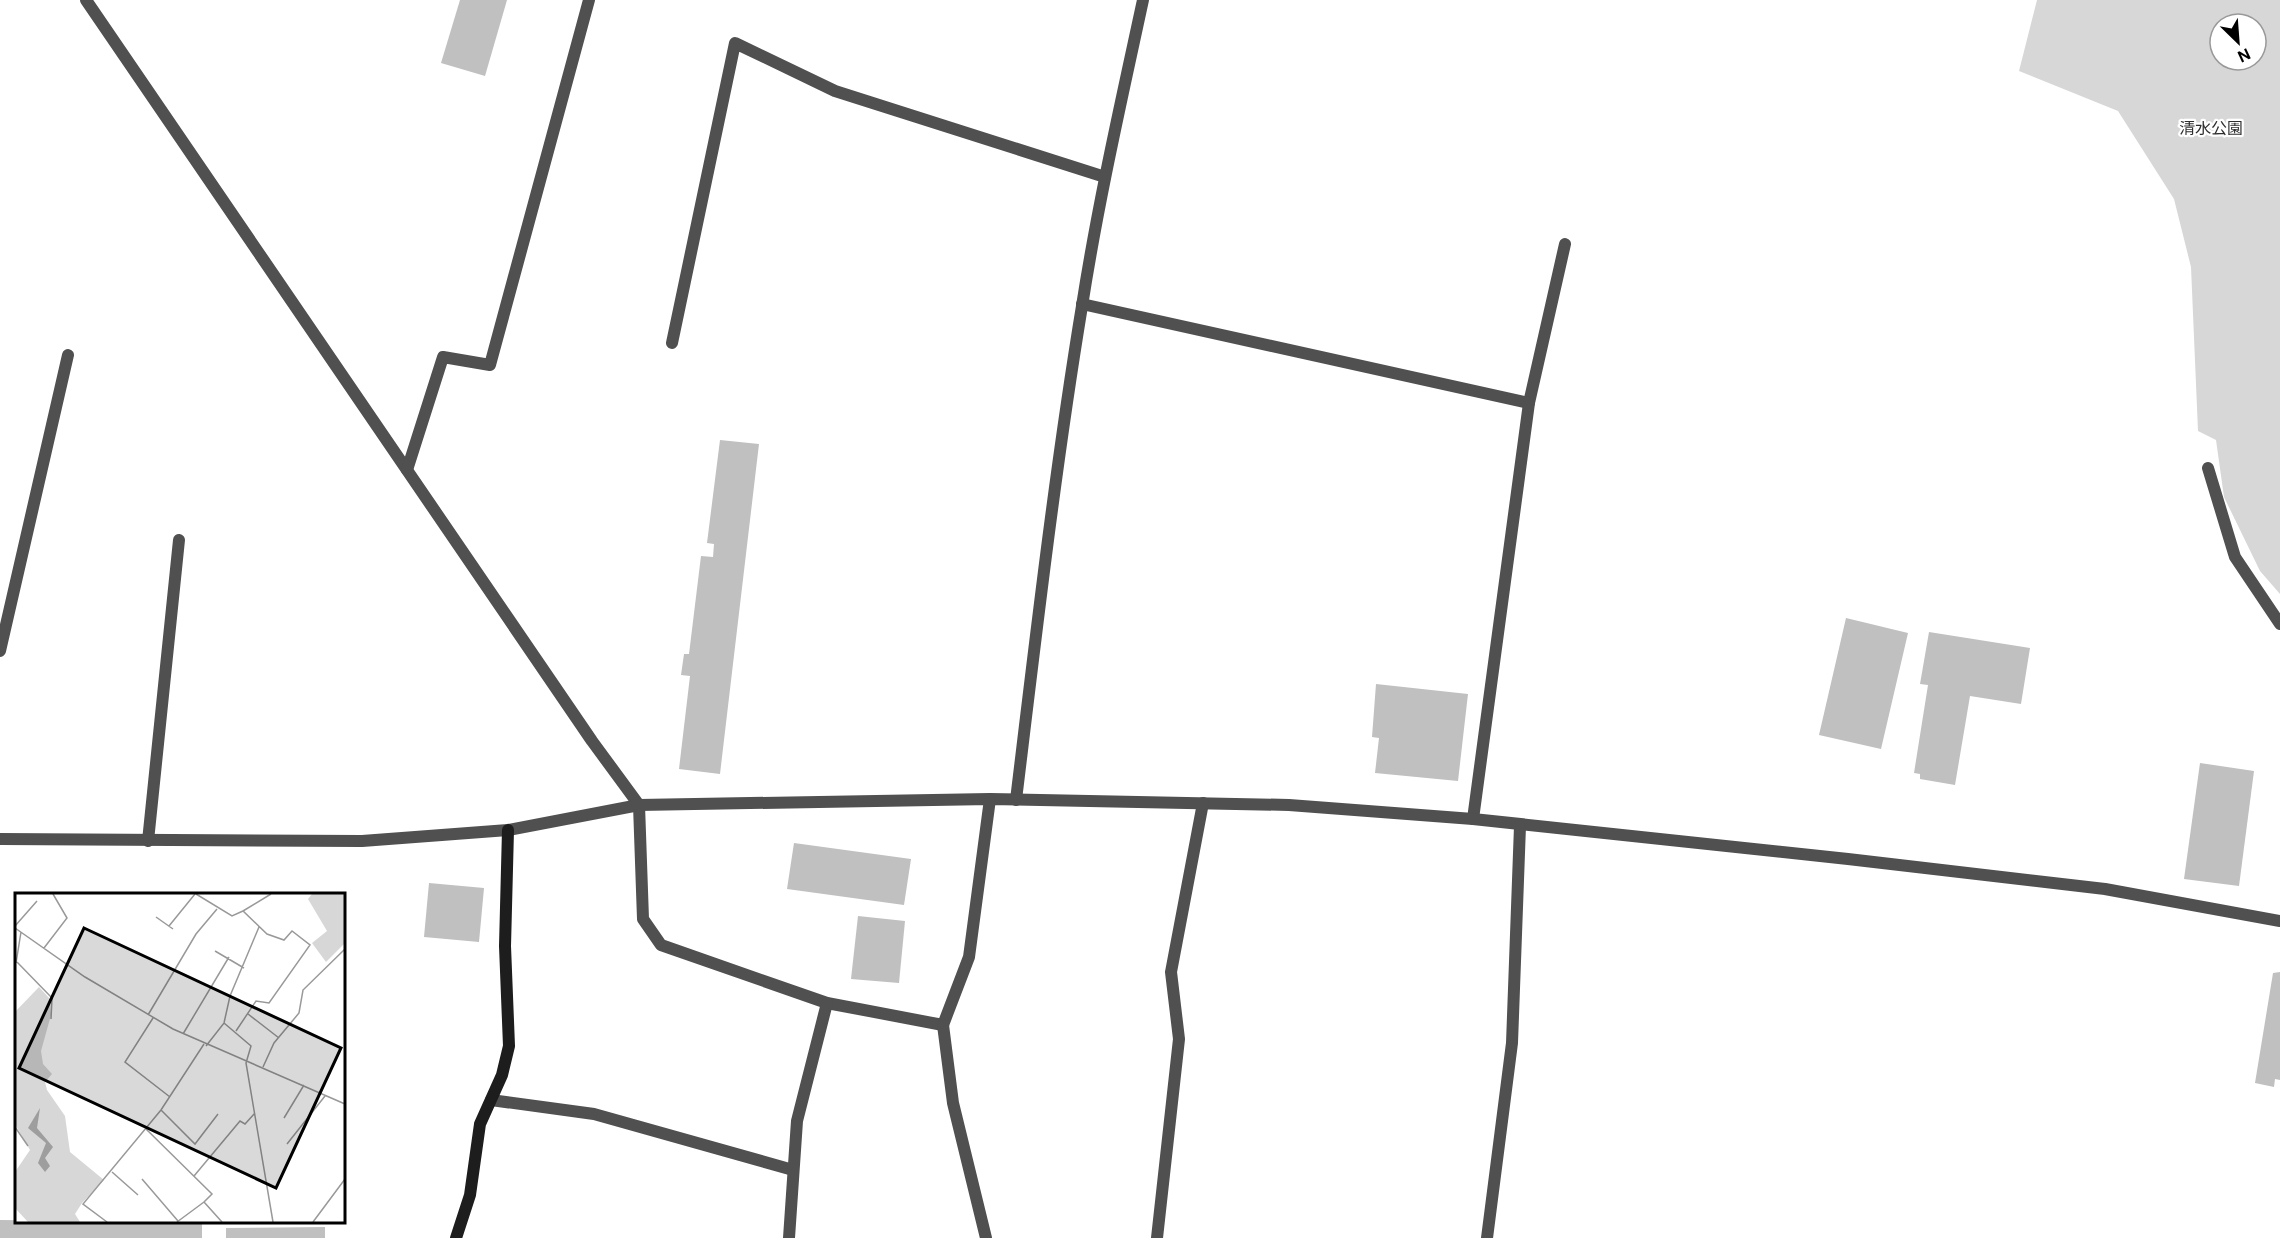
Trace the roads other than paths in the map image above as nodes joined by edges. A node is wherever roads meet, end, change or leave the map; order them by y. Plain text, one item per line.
1 (86, 0) edge
2 (589, 0) edge
3 (1143, 0) edge
4 (1105, 177) junction
5 (1565, 244) dead end
6 (1082, 304) junction
7 (672, 343) dead end
8 (68, 355) dead end
9 (1529, 404) junction
10 (2208, 468) dead end
11 (407, 470) junction
12 (178, 540) dead end
13 (2280, 624) edge
14 (0, 651) edge
15 (990, 800) junction
16 (1016, 800) junction
17 (1203, 803) junction
18 (639, 805) junction
19 (1473, 819) junction
20 (1520, 826) junction
21 (508, 830) junction
22 (0, 839) edge
23 (148, 841) junction
24 (2280, 921) edge
25 (827, 1003) junction
26 (943, 1025) junction
27 (491, 1100) junction
28 (793, 1170) junction
29 (456, 1238) edge
30 (789, 1238) edge
31 (986, 1238) edge
32 (1157, 1238) edge
33 (1487, 1238) edge

1 - 11 street
2 - 11 street
3 - 4 street
4 - 6 street
4 - 7 street
5 - 9 street
6 - 9 street
6 - 16 street
8 - 14 street
9 - 19 street
10 - 13 street
11 - 18 street
12 - 23 street
15 - 16 street
15 - 18 street
15 - 26 street
16 - 17 street
17 - 19 street
17 - 32 street
18 - 21 street
18 - 25 street
19 - 20 street
20 - 24 street
20 - 33 street
21 - 23 street
21 - 27 street
22 - 23 street
25 - 26 street
25 - 28 street
26 - 31 street
27 - 28 street
27 - 29 street
28 - 30 street

